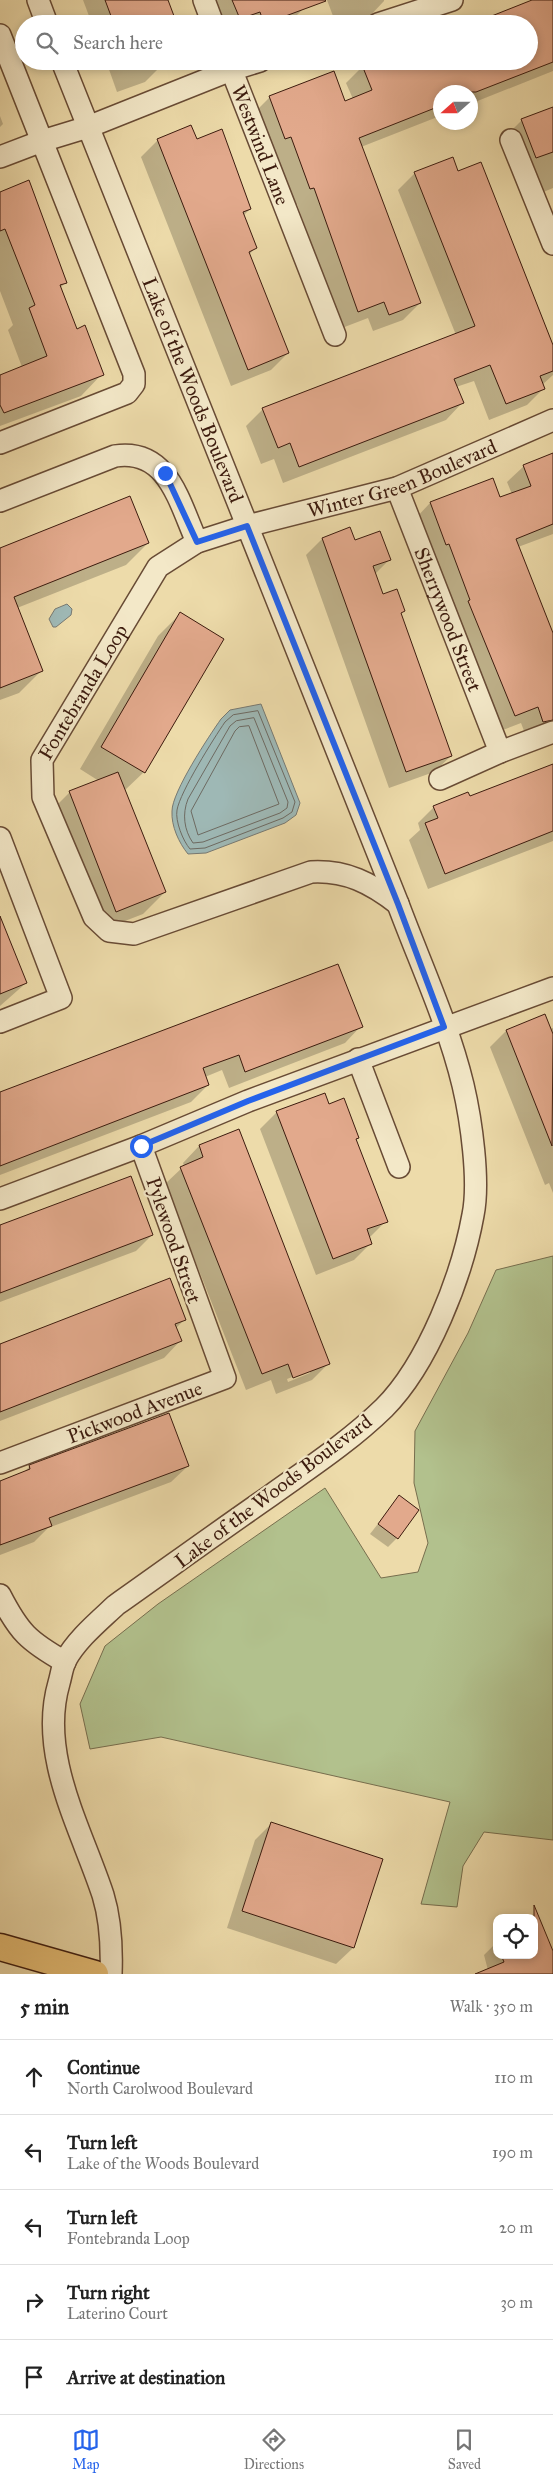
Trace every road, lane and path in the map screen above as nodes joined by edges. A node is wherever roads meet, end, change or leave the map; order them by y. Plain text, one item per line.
1 (38, 0) edge
2 (204, 0) edge
3 (452, 0) edge
4 (44, 15) edge
5 (210, 15) edge
6 (406, 15) edge
7 (0, 35) edge
8 (66, 70) edge
9 (221, 70) edge
10 (232, 70) edge
11 (88, 127) junction
12 (510, 140) dead end
13 (42, 141) junction
14 (0, 157) edge
15 (547, 210) edge
16 (553, 244) edge
17 (335, 335) dead end
18 (553, 420) edge
19 (0, 443) edge
20 (397, 488) junction
21 (0, 501) edge
22 (247, 526) junction
23 (197, 542) junction
24 (553, 732) edge
25 (500, 752) junction
26 (440, 779) dead end
27 (0, 838) edge
28 (398, 904) junction
29 (553, 988) edge
30 (0, 1022) edge
31 (444, 1027) junction
32 (358, 1059) junction
33 (141, 1146) junction
34 (399, 1167) dead end
35 (0, 1199) edge
36 (207, 1335) joint
37 (0, 1464) edge
38 (0, 1594) edge
39 (65, 1662) junction
40 (0, 1947) edge
41 (95, 1974) edge
42 (111, 1974) edge

1 - 4 street
2 - 5 street
3 - 6 street
7 - 13 street
8 - 11 street, Lake of the Woods Boulevard
9 - 11 street, Westwind Lane
10 - 17 street, Westwind Lane
11 - 13 street, Westwind Lane
11 - 22 street, Lake of the Woods Boulevard
12 - 15 street
13 - 14 street, Westwind Lane
13 - 19 street
15 - 16 street
18 - 20 street, Winter Green Boulevard
20 - 22 street, Winter Green Boulevard
20 - 25 street, Sherrywood Street
21 - 23 street
22 - 23 street, Fontebranda Loop
22 - 28 street, Lake of the Woods Boulevard
23 - 28 street, Fontebranda Loop
24 - 25 street
25 - 26 street
27 - 30 street
28 - 31 street, Lake of the Woods Boulevard
29 - 31 street
31 - 32 street
31 - 39 street, Lake of the Woods Boulevard
32 - 33 street
32 - 34 street
33 - 35 street
33 - 36 street, Pylewood Street
36 - 37 street, Pickwood Avenue
38 - 39 street
39 - 42 street, Lake of the Woods Boulevard
40 - 41 main road

